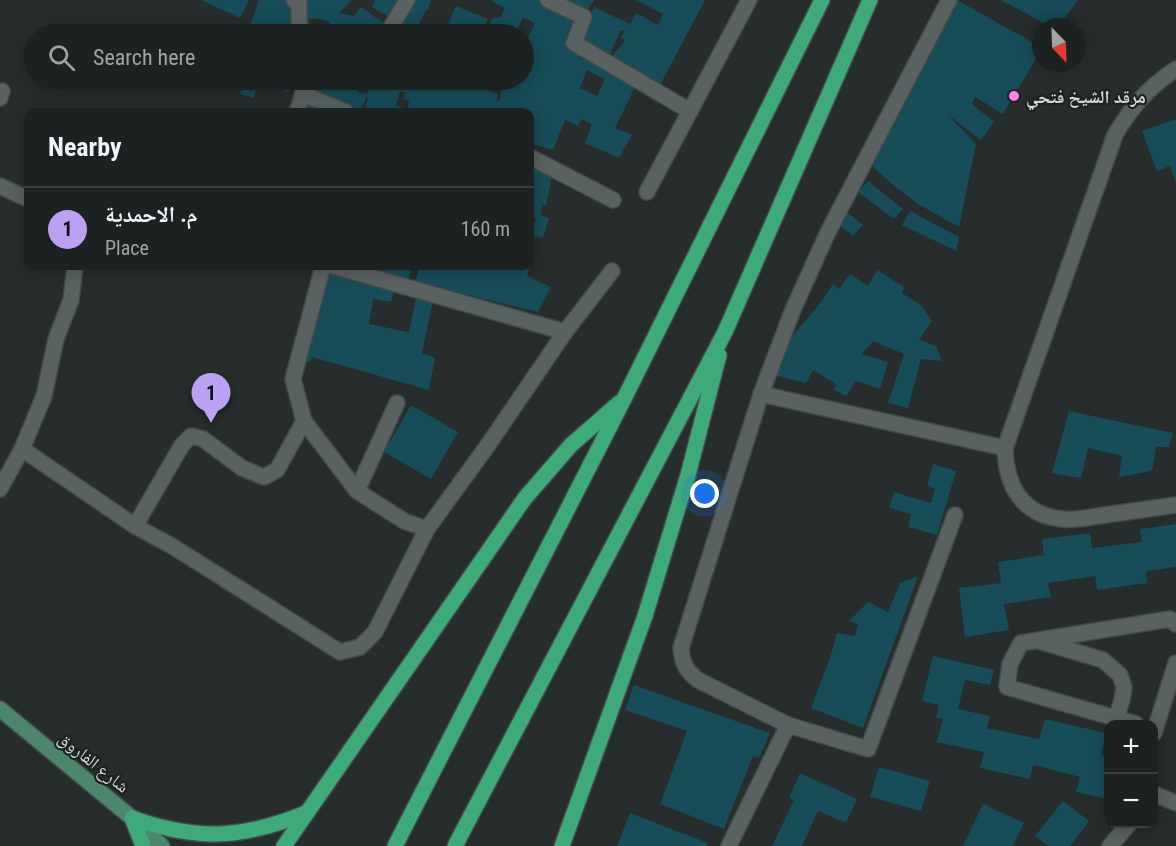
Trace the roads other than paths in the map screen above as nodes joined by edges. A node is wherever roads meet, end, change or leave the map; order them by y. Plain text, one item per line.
1 (294, 0) edge
2 (407, 0) edge
3 (548, 0) edge
4 (748, 0) edge
5 (822, 0) edge
6 (870, 0) edge
7 (949, 0) edge
8 (299, 24) edge
9 (393, 24) edge
10 (1176, 69) edge
11 (302, 90) edge
12 (308, 90) edge
13 (298, 108) edge
14 (339, 108) edge
15 (690, 111) junction
16 (534, 159) edge
17 (0, 186) edge
18 (647, 192) dead end
19 (24, 197) edge
20 (613, 200) dead end
21 (75, 270) edge
22 (322, 270) edge
23 (347, 270) edge
24 (612, 271) dead end
25 (725, 332) junction
26 (565, 333) junction
27 (761, 394) junction
28 (624, 399) junction
29 (397, 404) dead end
30 (304, 421) junction
31 (1005, 448) junction
32 (22, 449) junction
33 (0, 489) edge
34 (357, 491) junction
35 (1176, 505) edge
36 (955, 515) dead end
37 (135, 525) junction
38 (427, 529) junction
39 (1176, 624) edge
40 (1037, 640) junction
41 (1176, 663) edge
42 (0, 710) edge
43 (1116, 718) junction
44 (1123, 720) edge
45 (1158, 720) edge
46 (788, 725) junction
47 (1158, 796) edge
48 (1176, 803) edge
49 (306, 813) junction
50 (132, 818) junction
51 (1126, 828) edge
52 (143, 846) edge
53 (162, 846) edge
54 (284, 846) edge
55 (395, 846) edge
56 (455, 846) edge
57 (562, 846) edge
58 (729, 846) edge
59 (1110, 846) edge

1 - 8 street
2 - 9 street
3 - 15 street
4 - 15 street
5 - 28 main road
6 - 25 main road
7 - 27 street
10 - 31 street
11 - 13 street
12 - 14 street
15 - 18 street
16 - 20 street
17 - 19 street
21 - 32 street
22 - 30 street
23 - 26 street
24 - 26 street
25 - 56 main road
25 - 57 main road
26 - 38 street
27 - 31 street
27 - 46 street
28 - 49 main road
28 - 55 main road
29 - 34 street
30 - 34 street
30 - 37 street
31 - 35 street
32 - 33 street
32 - 37 street
34 - 38 street
36 - 46 street
37 - 38 street
39 - 40 street
40 - 43 street
40 - 43 street
41 - 45 street
42 - 50 main road, شارع الفاروق
43 - 44 street
46 - 58 street
47 - 48 street
49 - 50 main road
49 - 54 main road
50 - 52 main road
50 - 53 main road, شارع الفاروق
51 - 59 street

